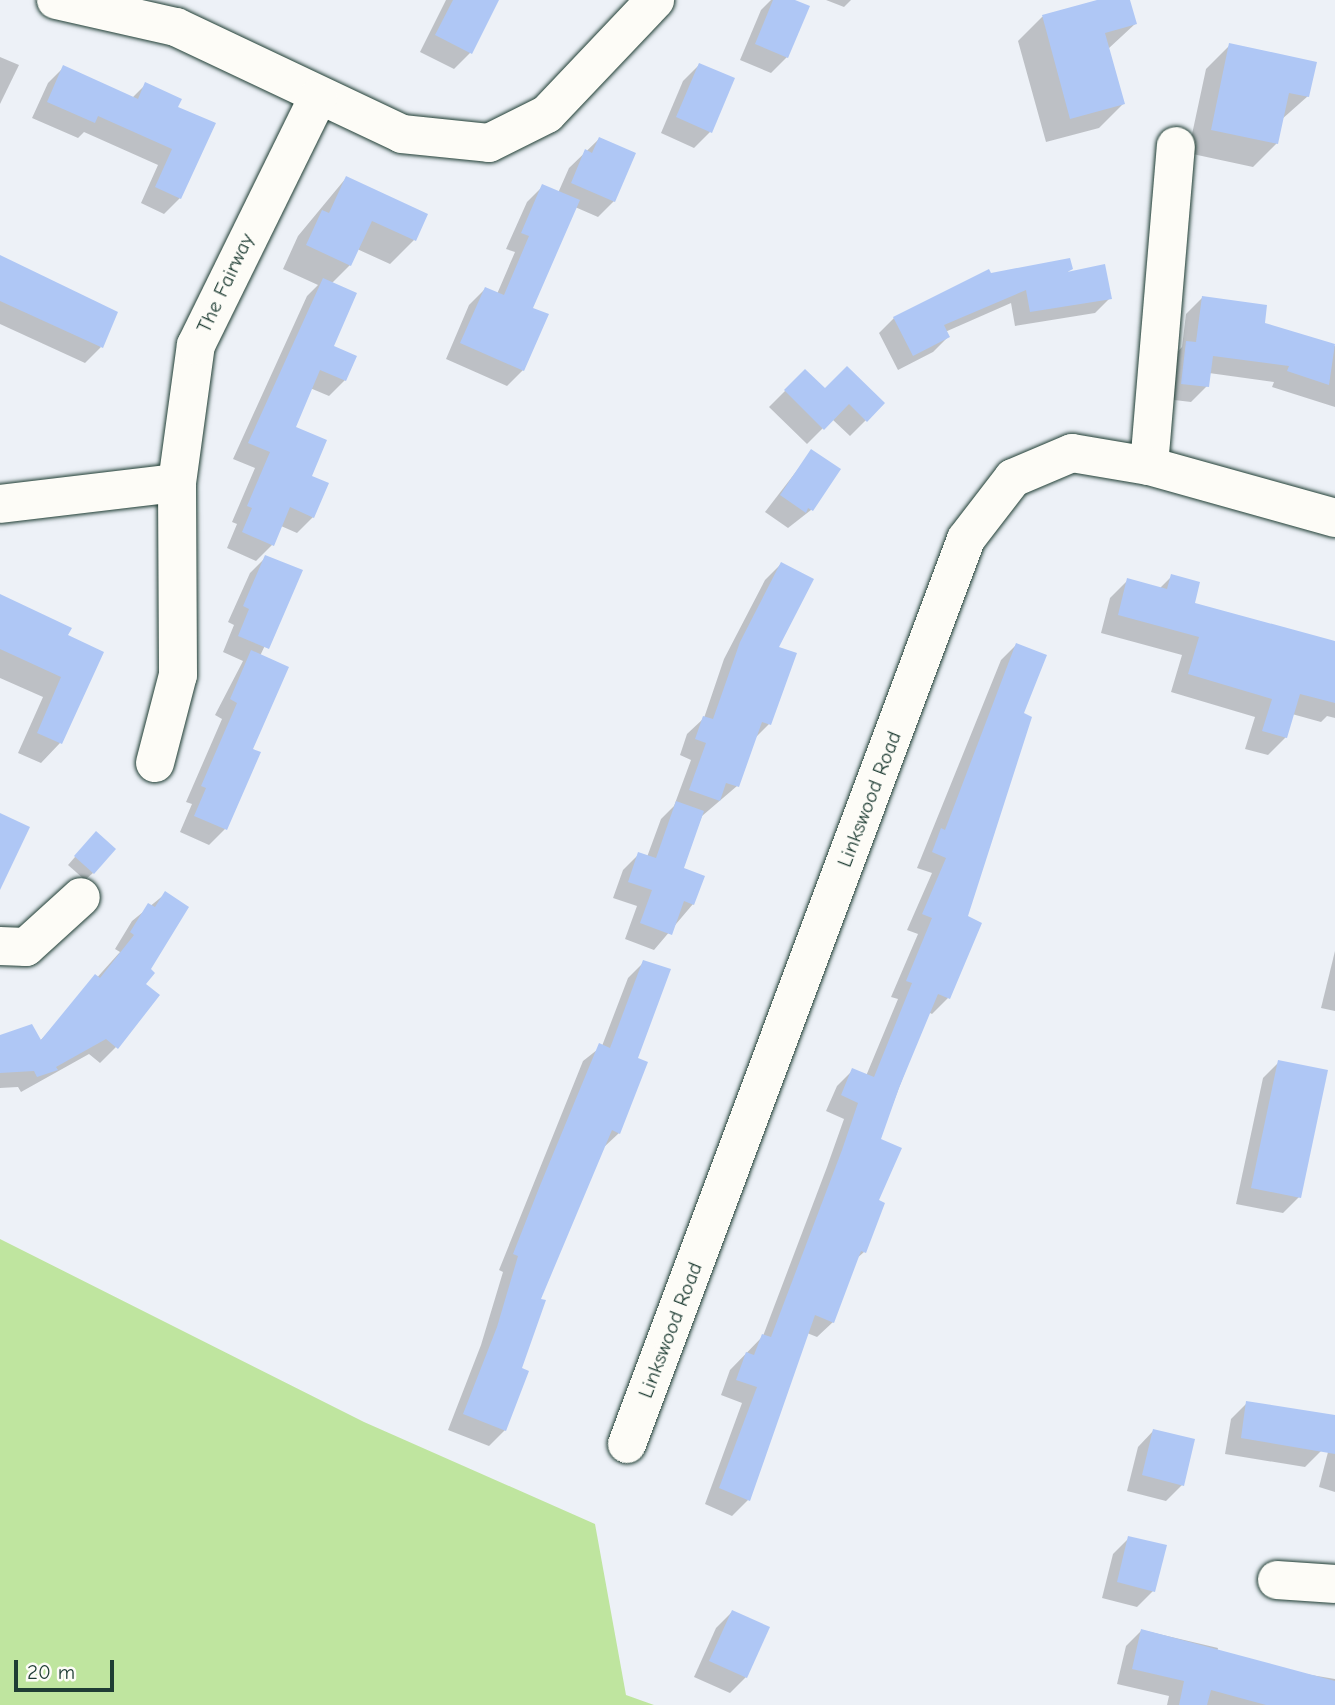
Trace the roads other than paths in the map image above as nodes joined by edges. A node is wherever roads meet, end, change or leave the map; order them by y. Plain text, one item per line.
1 (56, 0) edge
2 (655, 0) edge
3 (180, 13) edge
4 (318, 97) junction
5 (1176, 146) dead end
6 (1149, 466) junction
7 (177, 483) junction
8 (0, 504) edge
9 (1335, 518) edge
10 (155, 763) dead end
11 (81, 897) dead end
12 (0, 946) edge
13 (628, 1445) dead end
14 (1277, 1580) dead end
15 (1335, 1584) edge

1 - 3 street
2 - 4 street
3 - 4 street
4 - 7 street, The Fairway
5 - 6 street
6 - 9 street, Linkswood Road
6 - 13 street, Linkswood Road
7 - 8 street
7 - 10 street, The Fairway
11 - 12 street
14 - 15 street

